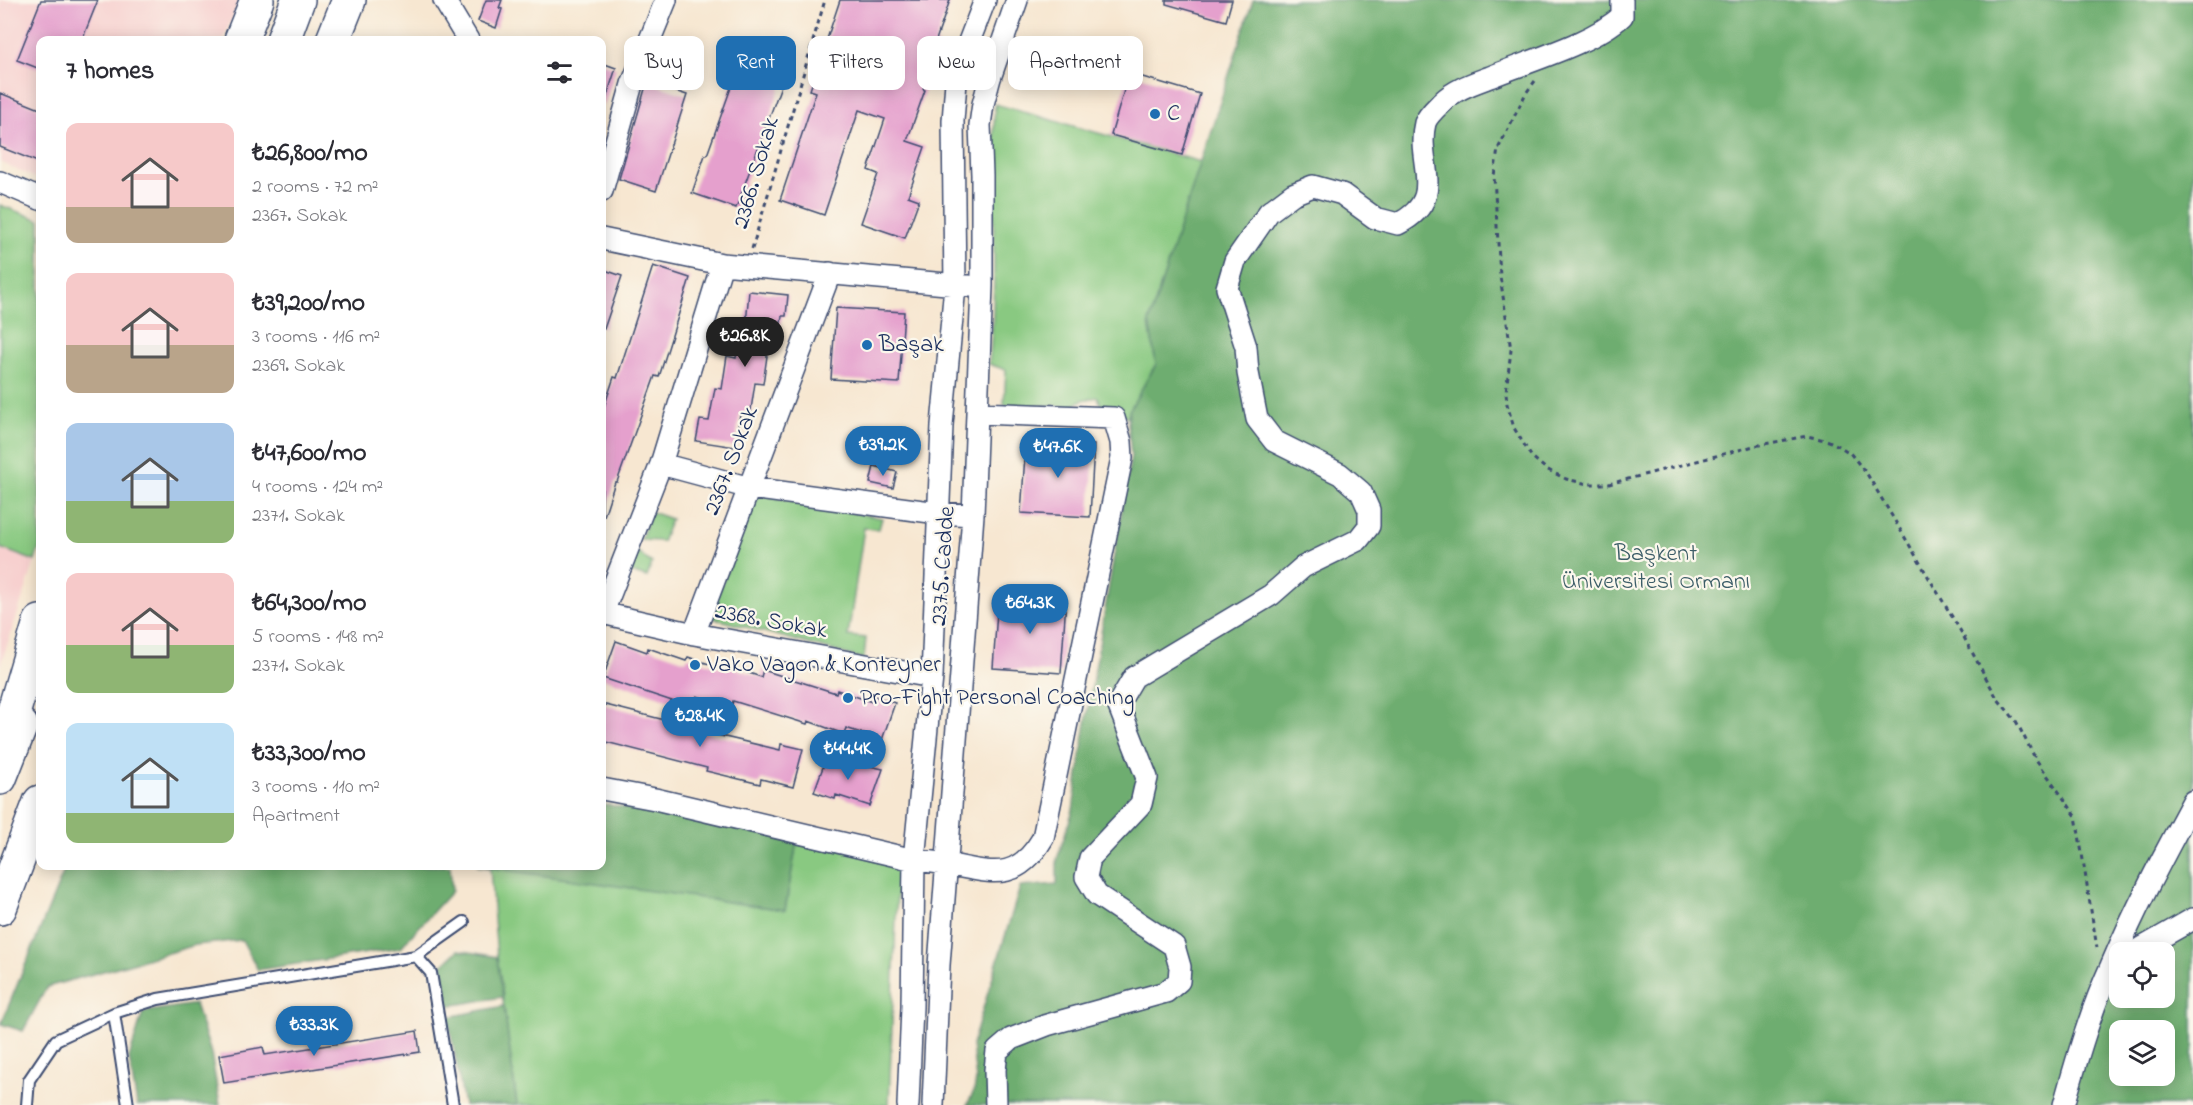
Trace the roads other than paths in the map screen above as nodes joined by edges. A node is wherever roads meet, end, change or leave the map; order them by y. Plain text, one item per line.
1 (257, 0) edge
2 (298, 0) edge
3 (349, 0) edge
4 (444, 0) edge
5 (666, 0) edge
6 (985, 0) edge
7 (1017, 0) edge
8 (1622, 0) edge
9 (243, 36) edge
10 (284, 36) edge
11 (336, 36) edge
12 (466, 36) edge
13 (606, 177) edge
14 (0, 182) edge
15 (36, 197) edge
16 (606, 240) edge
17 (722, 264) junction
18 (830, 273) junction
19 (955, 286) junction
20 (982, 286) junction
21 (978, 413) junction
22 (661, 464) junction
23 (750, 488) junction
24 (938, 513) junction
25 (973, 515) junction
26 (606, 604) edge
27 (606, 615) edge
28 (694, 634) junction
29 (36, 636) edge
30 (932, 677) junction
31 (36, 683) edge
32 (5, 759) edge
33 (606, 790) edge
34 (2193, 801) edge
35 (36, 813) edge
36 (914, 860) junction
37 (947, 864) junction
38 (0, 908) edge
39 (2193, 919) edge
40 (464, 922) dead end
41 (2124, 942) edge
42 (2153, 942) edge
43 (416, 956) junction
44 (2109, 979) edge
45 (114, 1013) junction
46 (27, 1105) edge
47 (128, 1105) edge
48 (453, 1105) edge
49 (908, 1105) edge
50 (933, 1105) edge
51 (996, 1105) edge
52 (2064, 1105) edge

1 - 9 highway
2 - 10 highway
3 - 11 highway
4 - 12 street
5 - 13 street
6 - 19 street, 2375. Cadde
7 - 20 street, 2375. Cadde
8 - 51 street
14 - 15 street
16 - 17 street
17 - 18 street
17 - 22 street
18 - 19 street
18 - 23 street, 2367. Sokak
19 - 20 street
19 - 24 street, 2375. Cadde
20 - 21 street, 2375. Cadde
21 - 25 street, 2375. Cadde
21 - 37 street
22 - 23 street
22 - 26 street
23 - 24 street
23 - 28 street, 2367. Sokak
24 - 25 street
24 - 30 street, 2375. Cadde
25 - 37 street, 2375. Cadde
27 - 28 street, 2368. Sokak
28 - 30 street, 2368. Sokak
29 - 32 highway
30 - 36 street, 2375. Cadde
31 - 32 highway
33 - 36 street
34 - 41 street
35 - 38 highway
36 - 37 street
36 - 49 street, 2375. Cadde
37 - 50 street, 2375. Cadde
39 - 42 street
40 - 43 lane
43 - 45 lane
43 - 48 lane
44 - 52 street
45 - 46 lane
45 - 47 lane

